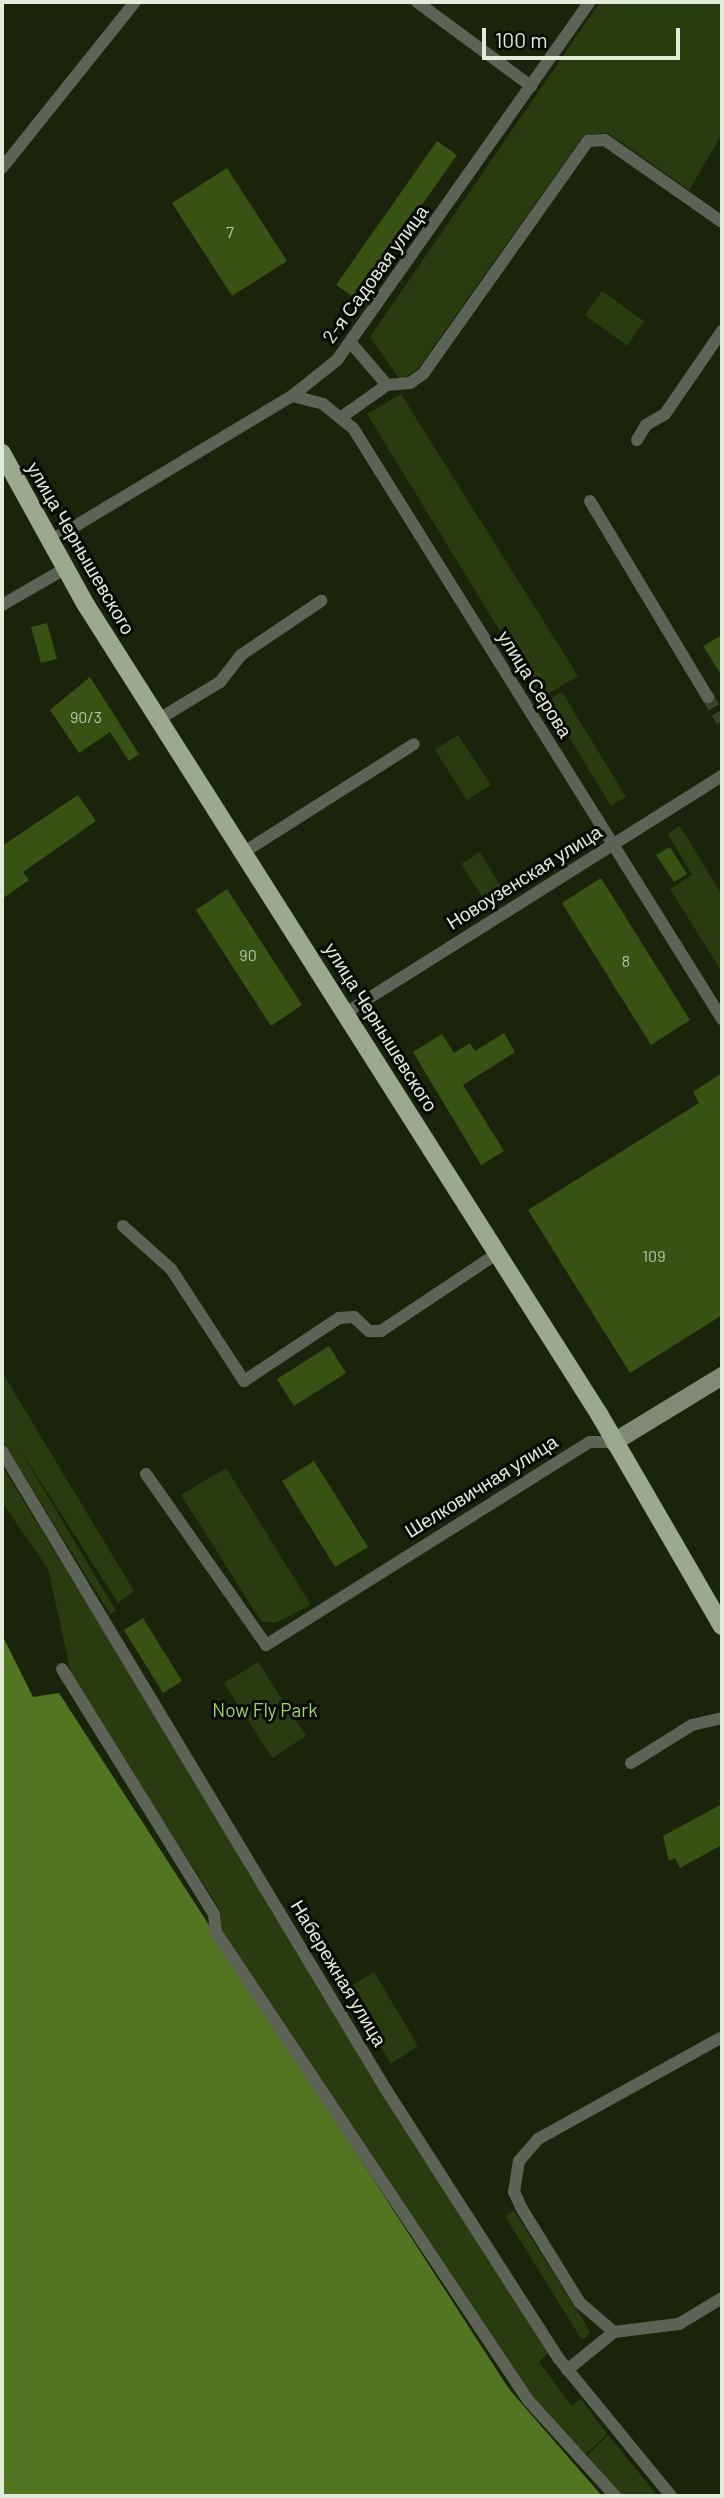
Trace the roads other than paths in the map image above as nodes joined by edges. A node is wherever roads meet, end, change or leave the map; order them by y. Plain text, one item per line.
1 (135, 2) edge
2 (417, 2) edge
3 (590, 2) edge
4 (531, 86) junction
5 (2, 168) edge
6 (722, 222) edge
7 (722, 331) edge
8 (351, 343) junction
9 (387, 384) junction
10 (292, 396) junction
11 (343, 416) junction
12 (637, 440) dead end
13 (2, 453) edge
14 (590, 501) dead end
15 (51, 540) junction
16 (66, 568) junction
17 (321, 601) dead end
18 (2, 605) edge
19 (708, 696) tunnel mouth
20 (159, 719) junction
21 (414, 744) dead end
22 (722, 776) edge
23 (612, 844) junction
24 (244, 852) junction
25 (347, 1012) junction
26 (722, 1019) edge
27 (123, 1226) dead end
28 (498, 1253) junction
29 (722, 1376) edge
30 (614, 1442) junction
31 (2, 1451) edge
32 (146, 1474) dead end
33 (722, 1626) edge
34 (62, 1670) dead end
35 (722, 1717) edge
36 (631, 1763) dead end
37 (720, 2038) dead end
38 (722, 2298) edge
39 (614, 2332) junction
40 (567, 2370) junction
41 (615, 2496) edge
42 (671, 2496) edge

1 - 5 street
2 - 4 street
3 - 4 street, 2-я Садовая улица
4 - 8 street, 2-я Садовая улица
6 - 9 street
7 - 12 street
8 - 9 street
8 - 10 street, 2-я Садовая улица
9 - 11 street
10 - 11 street
10 - 15 street, 2-я Садовая улица
11 - 23 street, улица Серова
13 - 15 main road, улица Чернышевского
14 - 19 street
15 - 16 main road, улица Чернышевского
16 - 18 street
16 - 20 main road, улица Чернышевского
17 - 20 street
20 - 24 main road, улица Чернышевского
21 - 24 street
22 - 23 street, Новоузенская улица
23 - 25 street, Новоузенская улица
23 - 26 street, улица Серова
24 - 25 main road, улица Чернышевского
25 - 28 main road, улица Чернышевского
27 - 28 street
28 - 30 main road, улица Чернышевского
29 - 30 street, Шелковичная улица
30 - 32 street, Шелковичная улица
30 - 33 main road, улица Чернышевского
31 - 40 street, Набережная улица
34 - 41 street
35 - 36 street
37 - 39 street
38 - 39 street
39 - 40 street
40 - 42 street, Набережная улица

